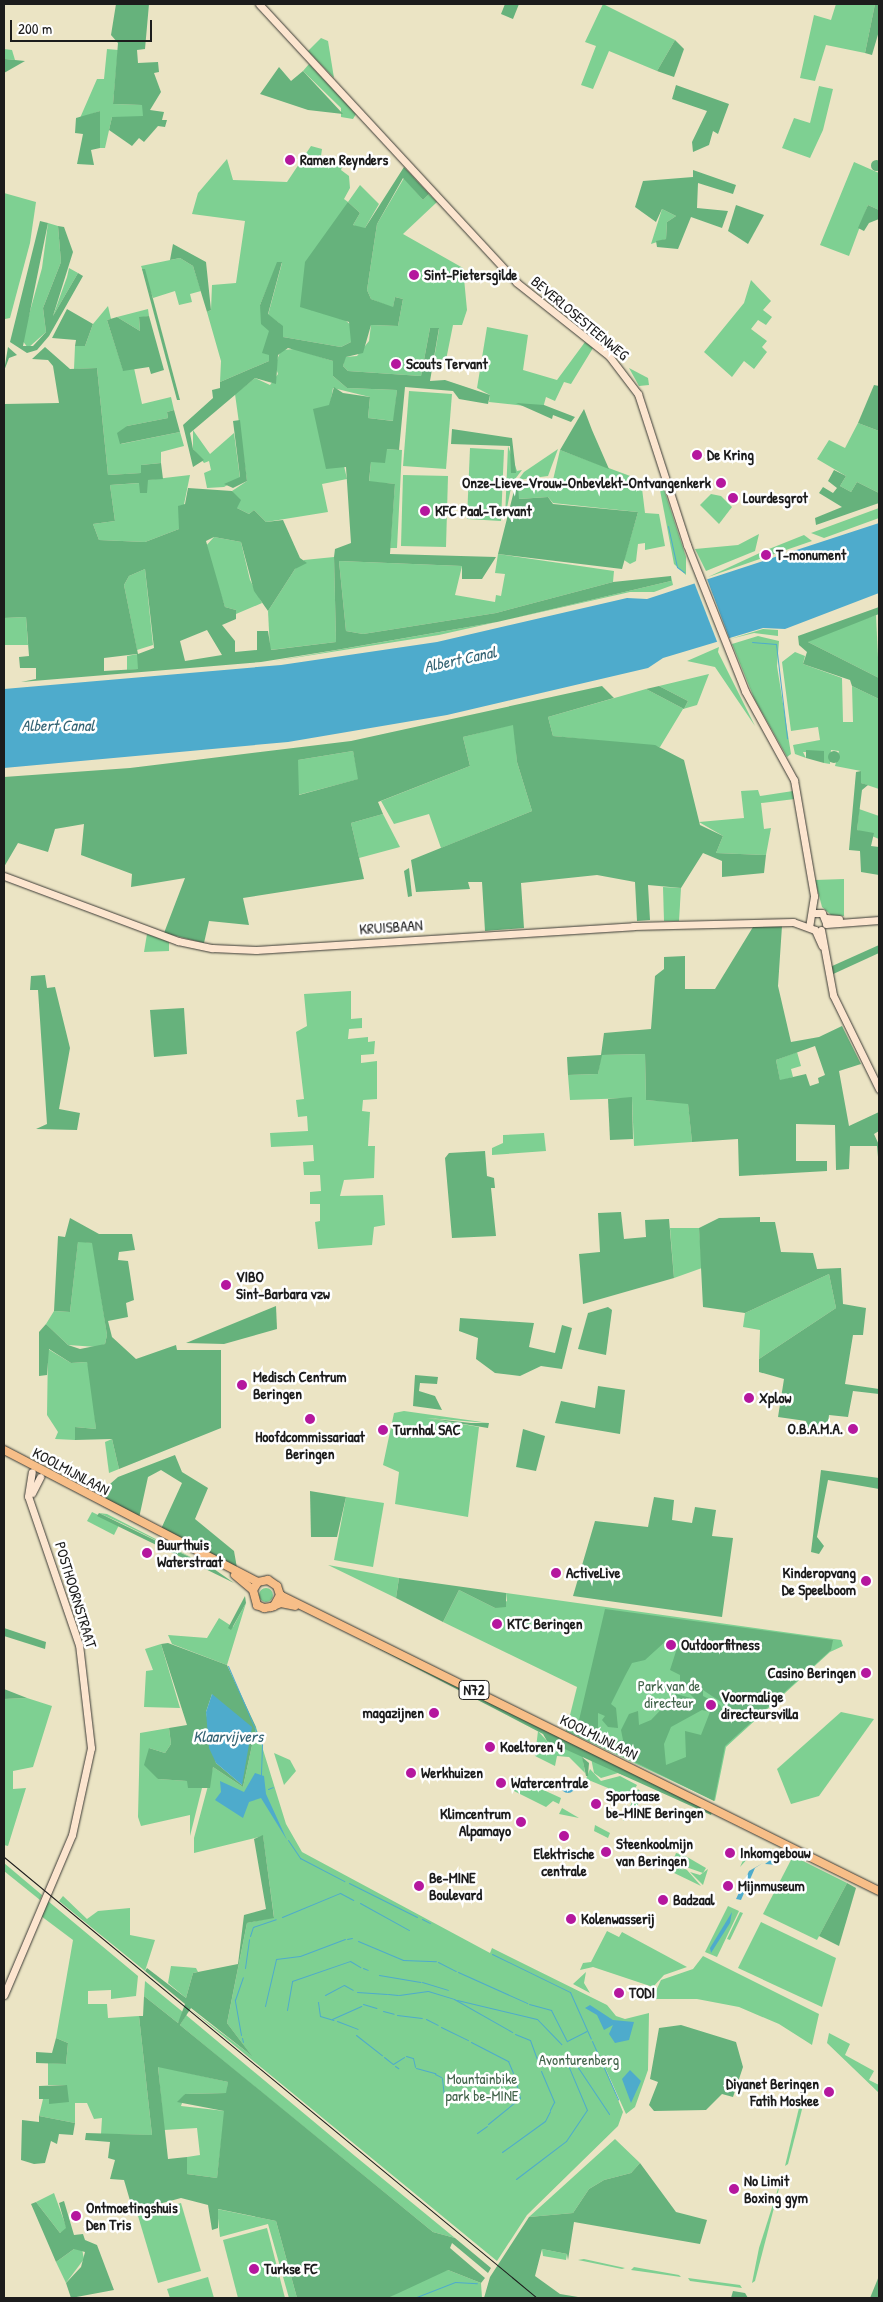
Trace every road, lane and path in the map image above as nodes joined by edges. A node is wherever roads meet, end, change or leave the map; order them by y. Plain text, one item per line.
1 (259, 4) edge
2 (4, 876) edge
3 (879, 920) edge
4 (817, 921) junction
5 (879, 1089) edge
6 (4, 1450) edge
7 (4, 1455) edge
8 (32, 1472) junction
9 (40, 1477) junction
10 (32, 1506) junction
11 (125, 1517) junction
12 (228, 1568) junction
13 (258, 1582) junction
14 (253, 1590) junction
15 (280, 1595) junction
16 (274, 1606) junction
17 (306, 1607) junction
18 (879, 1892) edge
19 (4, 1995) edge

1 - 4 street, BEVERLOSESTEENWEG
2 - 4 street, KRUISBAAN
3 - 4 street, KRUISBAAN
4 - 5 street, BEVERLOSESTEENWEG
6 - 11 main road, KOOLMIJNLAAN / N72
7 - 8 main road, KOOLMIJNLAAN / N72
8 - 9 main road, KOOLMIJNLAAN / N72
8 - 10 street, POSTHOORNSTRAAT
9 - 10 street, POSTHOORNSTRAAT
9 - 11 main road, KOOLMIJNLAAN / N72
10 - 19 street, POSTHOORNSTRAAT
11 - 12 main road, KOOLMIJNLAAN / N72
12 - 13 main road, KOOLMIJNLAAN / N72
12 - 14 main road, KOOLMIJNLAAN / N72
13 - 14 main road
13 - 15 main road, KOOLMIJNLAAN / N72
14 - 16 main road, KOOLMIJNLAAN / N72
15 - 16 main road
15 - 17 main road, KOOLMIJNLAAN / N72
16 - 17 main road, KOOLMIJNLAAN / N72
17 - 18 main road, KOOLMIJNLAAN / N72

